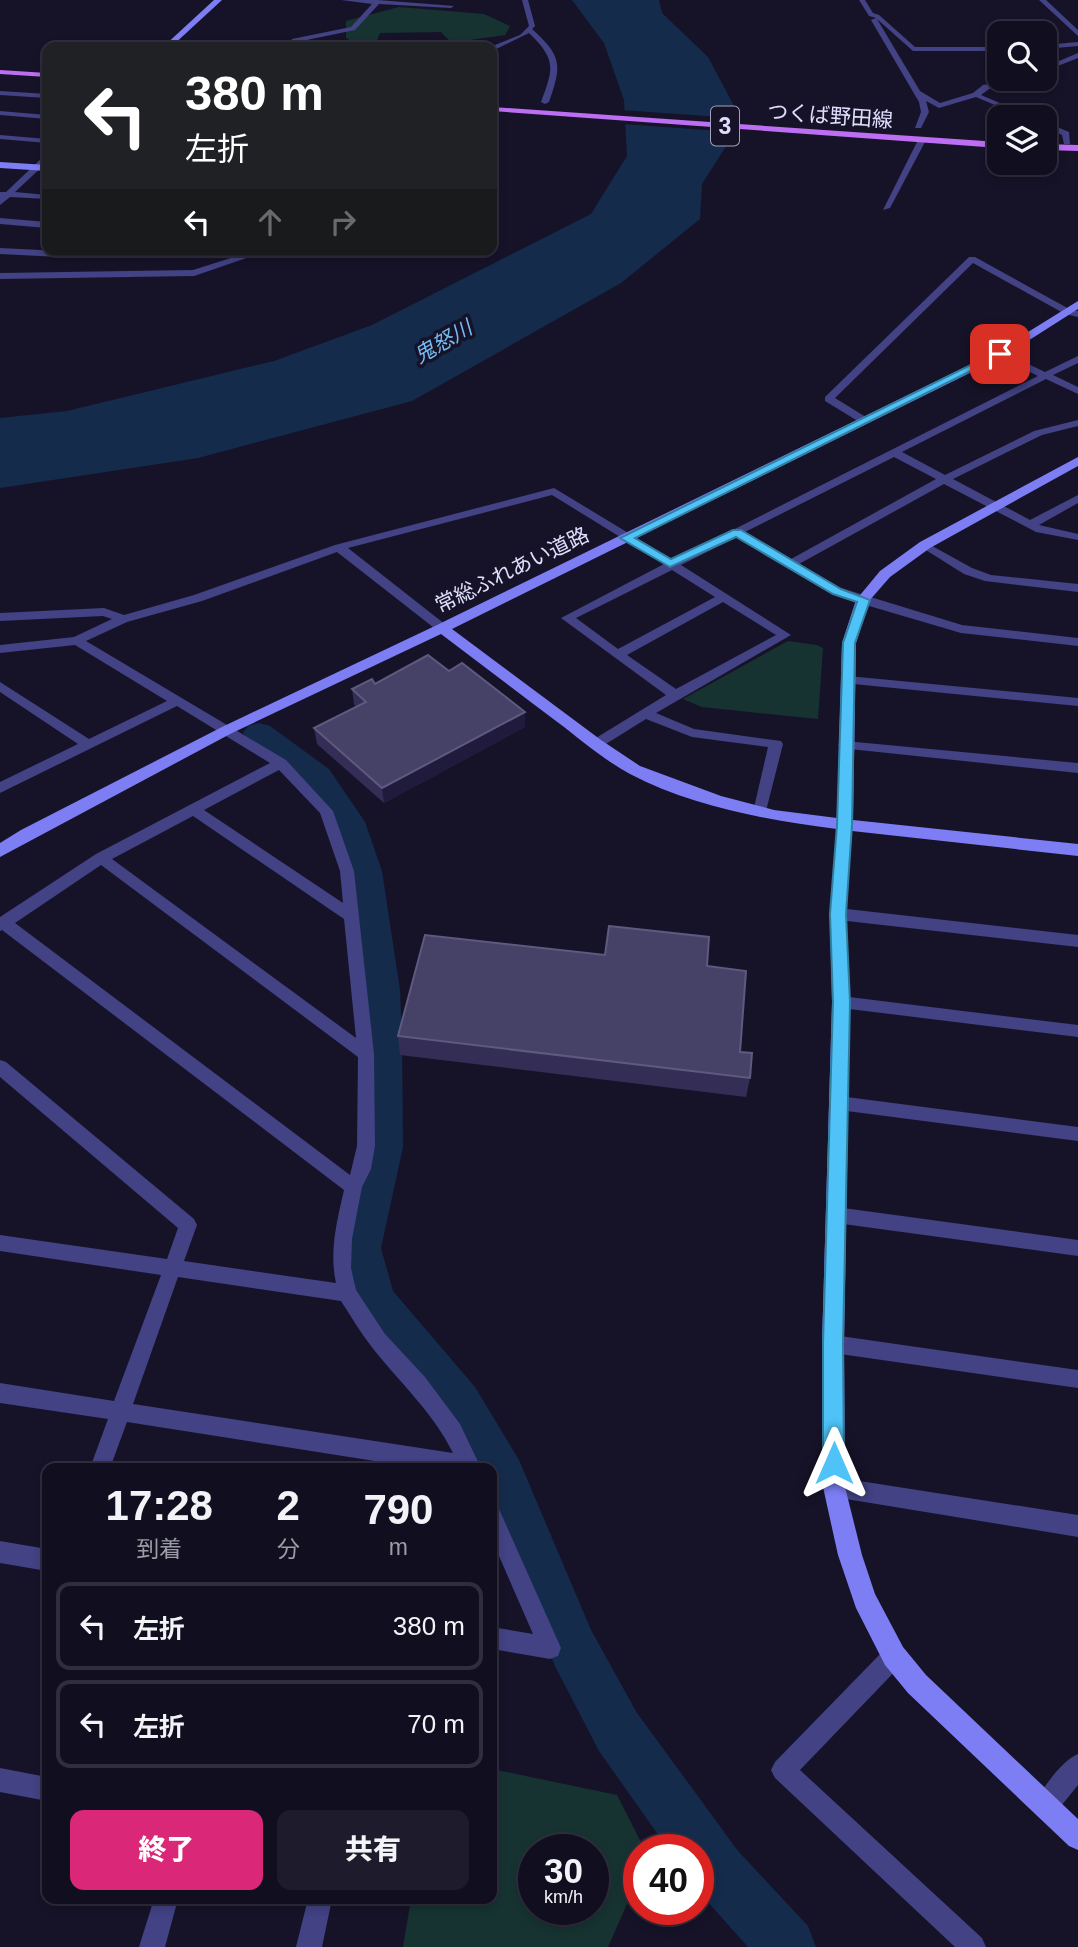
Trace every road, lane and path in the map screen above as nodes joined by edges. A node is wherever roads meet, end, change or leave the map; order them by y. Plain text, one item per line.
1 (218, 0) edge
2 (344, 0) edge
3 (525, 0) edge
4 (862, 0) edge
5 (1042, 0) edge
6 (377, 2) junction
7 (451, 6) dead end
8 (871, 15) junction
9 (529, 30) junction
10 (1078, 34) edge
11 (172, 42) edge
12 (293, 42) edge
13 (1078, 44) edge
14 (497, 46) edge
15 (1057, 46) edge
16 (987, 49) edge
17 (1078, 55) edge
18 (1057, 64) edge
19 (0, 69) edge
20 (42, 73) edge
21 (987, 87) edge
22 (0, 93) edge
23 (919, 93) junction
24 (976, 95) junction
25 (42, 96) edge
26 (1000, 105) edge
27 (497, 107) edge
28 (544, 108) junction
29 (0, 113) edge
30 (42, 117) edge
31 (918, 126) dead end
32 (1057, 130) edge
33 (909, 136) junction
34 (0, 137) edge
35 (987, 139) edge
36 (922, 140) junction
37 (42, 141) edge
38 (1057, 142) edge
39 (1067, 142) junction
40 (1078, 142) edge
41 (987, 144) edge
42 (1057, 147) edge
43 (1078, 148) edge
44 (0, 165) edge
45 (42, 168) edge
46 (4, 194) edge
47 (42, 197) edge
48 (0, 202) edge
49 (886, 208) dead end
50 (0, 221) edge
51 (42, 225) edge
52 (0, 251) edge
53 (42, 255) edge
54 (105, 256) edge
55 (247, 256) edge
56 (107, 274) junction
57 (0, 276) edge
58 (1075, 310) edge
59 (1000, 354) junction
60 (1078, 359) edge
61 (1045, 374) junction
62 (1078, 391) edge
63 (865, 421) junction
64 (1078, 423) edge
65 (895, 453) junction
66 (1078, 461) edge
67 (943, 480) junction
68 (1078, 498) edge
69 (995, 507) junction
70 (1030, 525) junction
71 (737, 532) junction
72 (1078, 537) edge
73 (626, 538) junction
74 (925, 545) junction
75 (339, 547) junction
76 (670, 564) junction
77 (790, 564) junction
78 (1078, 588) edge
79 (723, 597) junction
80 (863, 600) junction
81 (0, 617) edge
82 (123, 619) junction
83 (442, 628) junction
84 (77, 640) junction
85 (1078, 642) edge
86 (0, 649) edge
87 (618, 654) junction
88 (848, 680) junction
89 (0, 686) edge
90 (675, 695) junction
91 (177, 701) junction
92 (1078, 702) edge
93 (645, 713) junction
94 (227, 730) junction
95 (88, 744) junction
96 (596, 744) junction
97 (845, 745) junction
98 (281, 763) junction
99 (1078, 768) edge
100 (0, 787) edge
101 (192, 808) junction
102 (760, 811) junction
103 (845, 825) junction
104 (1078, 850) edge
105 (0, 851) edge
106 (101, 858) junction
107 (838, 914) junction
108 (351, 916) junction
109 (2, 924) edge
110 (1078, 941) edge
111 (841, 1002) junction
112 (1078, 1031) edge
113 (366, 1054) junction
114 (0, 1067) edge
115 (839, 1103) junction
116 (1078, 1134) edge
117 (353, 1187) junction
118 (836, 1215) junction
119 (0, 1243) edge
120 (1078, 1248) edge
121 (172, 1268) junction
122 (347, 1293) junction
123 (833, 1344) junction
124 (1078, 1379) edge
125 (0, 1393) edge
126 (121, 1412) junction
127 (102, 1463) edge
128 (445, 1463) edge
129 (468, 1463) edge
130 (834, 1487) junction
131 (1078, 1526) edge
132 (497, 1527) edge
133 (0, 1552) edge
134 (42, 1559) edge
135 (497, 1639) edge
136 (894, 1656) junction
137 (1078, 1766) edge
138 (0, 1780) edge
139 (42, 1788) edge
140 (1045, 1808) junction
141 (1078, 1837) edge
142 (165, 1904) edge
143 (319, 1904) edge
144 (152, 1947) edge
145 (309, 1947) edge
146 (972, 1947) edge

1 - 11 street
2 - 6 street
3 - 9 street
4 - 8 street
5 - 10 street
6 - 7 street
6 - 12 street
8 - 16 street
8 - 23 street
9 - 14 street
9 - 28 street
13 - 15 street
17 - 18 street
19 - 20 main road
21 - 24 street
22 - 25 street
23 - 24 street
23 - 31 street
24 - 26 street
27 - 28 main road, つくば野田線 / 3
28 - 33 main road, つくば野田線 / 3
29 - 30 street
32 - 39 street
33 - 35 main road, つくば野田線 / 3
33 - 36 main road, つくば野田線 / 3
34 - 37 street
36 - 41 main road, つくば野田線 / 3
36 - 49 street
38 - 39 main road
39 - 40 main road
42 - 43 main road
44 - 45 street
45 - 46 street
46 - 47 street
46 - 48 street
50 - 51 street
52 - 53 street
54 - 56 street
55 - 56 street
56 - 57 street
58 - 59 street, 常総ふれあい道路
58 - 63 street
59 - 61 street
59 - 63 street, 常総ふれあい道路
60 - 61 street
61 - 62 street
61 - 65 street
63 - 73 street, 常総ふれあい道路
64 - 67 street
65 - 67 street
65 - 71 street
66 - 69 street
67 - 69 street
67 - 77 street
68 - 70 street
69 - 70 street
69 - 74 street
70 - 72 street
71 - 76 street
71 - 77 street
73 - 75 street
73 - 76 street
73 - 83 street, 常総ふれあい道路
74 - 78 street
74 - 80 street
75 - 82 street
75 - 83 street
76 - 79 street
76 - 87 street
77 - 80 street
79 - 87 street
79 - 90 street
80 - 85 street
80 - 88 street
81 - 82 street
82 - 84 street
83 - 94 street, 常総ふれあい道路
83 - 96 street
84 - 86 street
84 - 91 street
87 - 90 street
88 - 92 street
88 - 97 street
89 - 95 street
90 - 93 street
91 - 94 street
91 - 95 street
93 - 96 street
93 - 102 street
94 - 98 street
94 - 105 street, 常総ふれあい道路
95 - 100 street
96 - 102 street
97 - 99 street
97 - 103 street
98 - 101 street
98 - 108 street
101 - 106 street
101 - 108 street
102 - 103 street
103 - 104 street
103 - 107 street
106 - 109 street
106 - 113 street
107 - 110 street
107 - 111 street
108 - 113 street
109 - 117 street
111 - 112 street
111 - 115 street
113 - 117 street
114 - 121 street
115 - 116 street
115 - 118 street
117 - 122 street
118 - 120 street
118 - 123 street
119 - 121 street
121 - 122 street
121 - 126 street
122 - 129 street
123 - 124 street
123 - 130 street
125 - 126 street
126 - 127 street
126 - 128 street
130 - 131 street
130 - 136 street
132 - 135 street
133 - 134 street
136 - 140 street
136 - 146 street
137 - 140 street
138 - 139 street
140 - 141 street
142 - 144 street
143 - 145 street

